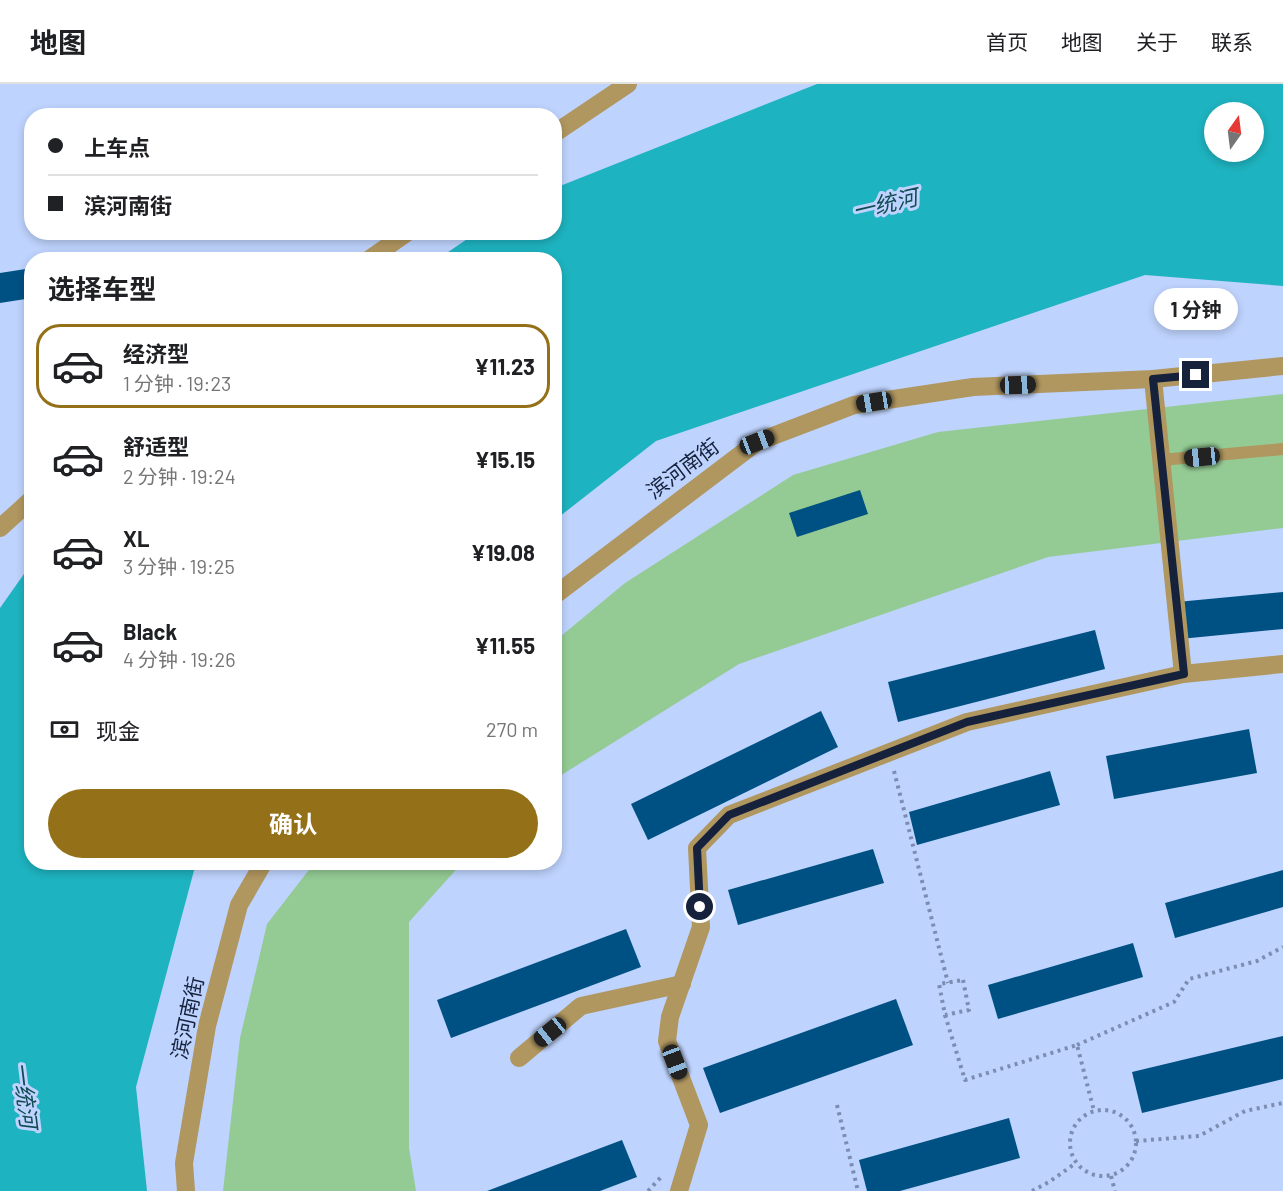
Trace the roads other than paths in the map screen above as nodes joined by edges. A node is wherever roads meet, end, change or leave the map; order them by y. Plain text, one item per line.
1 (623, 85) edge
2 (562, 128) edge
3 (397, 240) edge
4 (379, 252) edge
5 (1283, 366) edge
6 (1153, 379) junction
7 (1283, 449) edge
8 (1161, 460) junction
9 (24, 506) edge
10 (0, 528) edge
11 (562, 590) edge
12 (1283, 664) edge
13 (1184, 674) junction
14 (259, 870) edge
15 (682, 984) junction
16 (519, 1058) dead end
17 (186, 1191) edge
18 (679, 1191) edge

1 - 2 street
3 - 4 street
5 - 6 street, 滨河南街
6 - 8 street
6 - 11 street, 滨河南街
7 - 8 lane
8 - 13 street
9 - 10 street
12 - 13 street
13 - 15 street
14 - 17 street, 滨河南街
15 - 16 street
15 - 18 street

